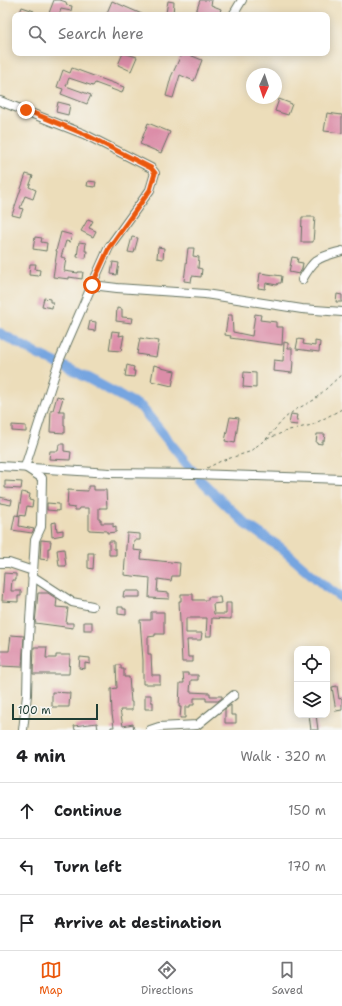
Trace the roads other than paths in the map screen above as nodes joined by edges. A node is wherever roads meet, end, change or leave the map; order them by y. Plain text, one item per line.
1 (242, 0) edge
2 (235, 12) edge
3 (0, 101) edge
4 (342, 251) edge
5 (302, 280) dead end
6 (92, 285) junction
7 (342, 312) edge
8 (0, 466) edge
9 (25, 467) junction
10 (342, 479) edge
11 (0, 563) edge
12 (33, 574) junction
13 (92, 606) dead end
14 (234, 695) dead end
15 (23, 730) edge
16 (150, 730) edge

1 - 2 street
3 - 6 street
4 - 5 street
6 - 7 street
6 - 9 street
8 - 9 street
9 - 10 street
9 - 12 street
11 - 12 street
12 - 13 street
12 - 15 street
14 - 16 street

